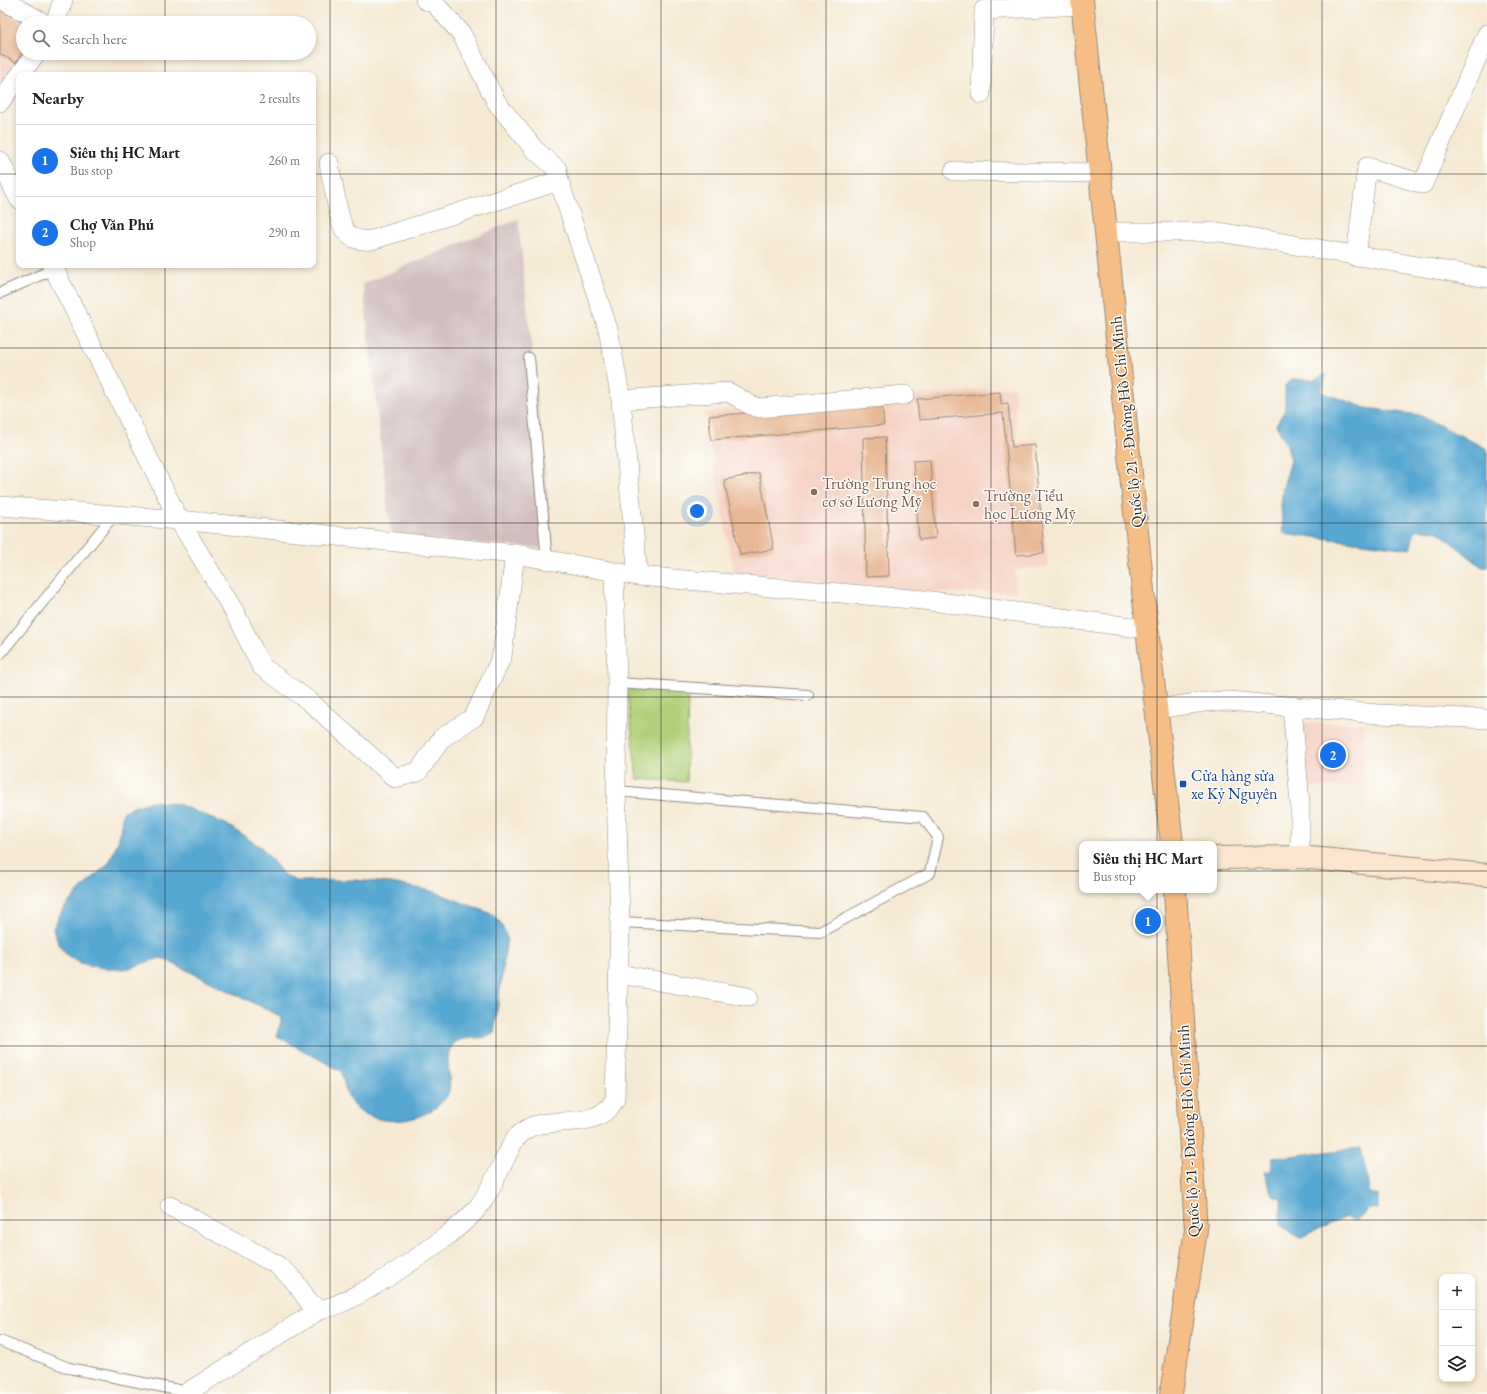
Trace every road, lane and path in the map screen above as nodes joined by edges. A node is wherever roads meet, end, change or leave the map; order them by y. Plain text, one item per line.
1 (2, 0) edge
2 (63, 0) edge
3 (425, 0) edge
4 (1082, 2) edge
5 (31, 16) edge
6 (58, 16) edge
7 (1487, 34) edge
8 (31, 60) edge
9 (22, 72) edge
10 (16, 80) edge
11 (981, 94) dead end
12 (0, 102) edge
13 (0, 161) edge
14 (329, 163) dead end
15 (954, 171) dead end
16 (1100, 173) junction
17 (559, 181) junction
18 (16, 193) edge
19 (1106, 232) junction
20 (1356, 256) junction
21 (51, 268) edge
22 (53, 268) edge
23 (1487, 278) edge
24 (0, 293) edge
25 (529, 358) dead end
26 (905, 395) dead end
27 (621, 400) junction
28 (0, 506) edge
29 (114, 515) junction
30 (179, 520) junction
31 (515, 554) junction
32 (547, 561) junction
33 (614, 572) junction
34 (638, 576) junction
35 (1147, 629) junction
36 (0, 654) edge
37 (617, 683) junction
38 (808, 695) dead end
39 (1292, 706) junction
40 (1156, 708) junction
41 (1487, 719) edge
42 (616, 791) junction
43 (1172, 841) edge
44 (1300, 857) junction
45 (1217, 858) edge
46 (1487, 875) edge
47 (1175, 893) edge
48 (620, 922) junction
49 (619, 974) junction
50 (748, 997) dead end
51 (170, 1206) dead end
52 (319, 1310) junction
53 (0, 1342) edge
54 (188, 1393) edge
55 (1172, 1394) edge

1 - 5 street
2 - 6 street
3 - 17 street
4 - 11 street
4 - 16 highway, Quốc lộ 21 - Đường Hồ Chí Minh
7 - 20 street
8 - 9 street
10 - 12 street
13 - 18 street
14 - 17 street
15 - 16 street
16 - 19 highway, Quốc lộ 21 - Đường Hồ Chí Minh
17 - 27 street
19 - 20 street
19 - 35 highway, Quốc lộ 21 - Đường Hồ Chí Minh
20 - 23 street
21 - 24 lane
22 - 30 street
25 - 32 lane
26 - 27 street
27 - 34 street
28 - 29 street
29 - 30 street
29 - 36 lane
30 - 31 street
30 - 31 street
31 - 32 street
32 - 33 street
33 - 34 street
33 - 37 street
34 - 35 street
35 - 40 highway, Quốc lộ 21 - Đường Hồ Chí Minh
37 - 38 lane
37 - 42 street
39 - 40 street
39 - 41 street
39 - 44 street
40 - 43 highway, Quốc lộ 21 - Đường Hồ Chí Minh
42 - 48 street
42 - 48 lane
44 - 45 street
44 - 46 street
47 - 55 highway, Quốc lộ 21 - Đường Hồ Chí Minh
48 - 49 street
49 - 50 street
49 - 52 street
51 - 52 street
52 - 54 street
53 - 54 lane

